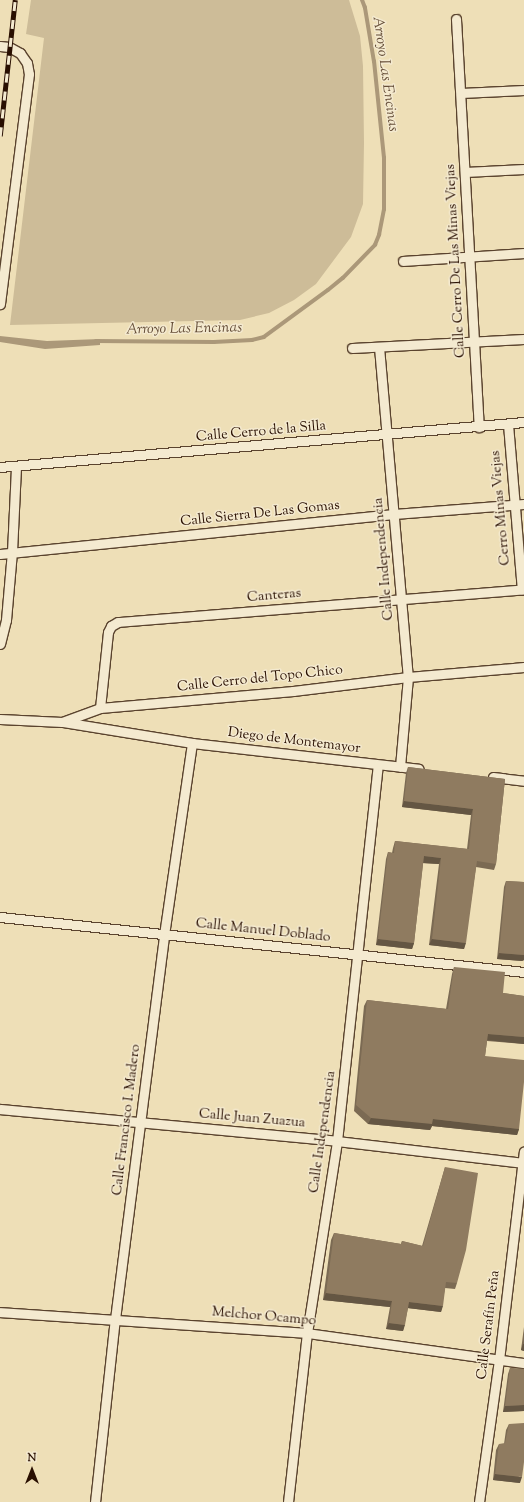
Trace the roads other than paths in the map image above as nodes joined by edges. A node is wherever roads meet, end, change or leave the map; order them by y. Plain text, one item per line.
1 (456, 19) dead end
2 (0, 46) edge
3 (524, 90) edge
4 (461, 93) junction
5 (524, 169) edge
6 (465, 172) junction
7 (524, 253) edge
8 (470, 257) junction
9 (403, 261) dead end
10 (0, 304) edge
11 (524, 339) edge
12 (474, 342) junction
13 (379, 347) junction
14 (352, 348) dead end
15 (524, 422) edge
16 (508, 424) junction
17 (479, 427) junction
18 (386, 435) junction
19 (16, 466) junction
20 (0, 467) edge
21 (520, 505) edge
22 (394, 514) junction
23 (12, 552) junction
24 (0, 554) edge
25 (523, 589) edge
26 (401, 598) junction
27 (0, 644) edge
28 (524, 667) edge
29 (408, 677) junction
30 (100, 708) junction
31 (0, 719) edge
32 (62, 722) junction
33 (192, 743) junction
34 (378, 765) junction
35 (400, 767) junction
36 (431, 771) edge
37 (485, 776) edge
38 (524, 781) edge
39 (0, 917) edge
40 (164, 935) junction
41 (358, 955) junction
42 (524, 972) edge
43 (0, 1109) edge
44 (141, 1123) junction
45 (337, 1142) junction
46 (524, 1151) edge
47 (523, 1163) edge
48 (0, 1312) edge
49 (115, 1319) junction
50 (307, 1333) junction
51 (499, 1360) junction
52 (524, 1363) edge
53 (95, 1502) edge
54 (288, 1502) edge
55 (479, 1502) edge

1 - 4 street, Calle Cerro De Las Minas Viejas
2 - 10 street
3 - 4 street
4 - 6 street, Calle Cerro De Las Minas Viejas
5 - 6 street
6 - 8 street, Calle Cerro De Las Minas Viejas
7 - 8 street
8 - 9 street
8 - 12 street, Calle Cerro De Las Minas Viejas
11 - 12 street
12 - 13 street
12 - 17 street, Calle Cerro De Las Minas Viejas
13 - 14 street
13 - 18 street, Calle Independencia
15 - 16 street, Calle Cerro de la Silla
16 - 17 street, Calle Cerro de la Silla
16 - 21 street, Cerro Minas Viejas
17 - 18 street, Calle Cerro de la Silla
18 - 19 street, Calle Cerro de la Silla
18 - 22 street, Calle Independencia
19 - 20 street, Calle Cerro de la Silla
19 - 23 street
21 - 22 street, Calle Sierra De Las Gomas
21 - 25 street, Cerro Minas Viejas
22 - 23 street, Calle Sierra De Las Gomas
22 - 26 street, Calle Independencia
23 - 24 street, Calle Sierra De Las Gomas
23 - 27 street
25 - 26 street, Canteras
26 - 29 street, Calle Independencia
26 - 30 street, Canteras
28 - 29 street, Calle Cerro del Topo Chico
29 - 30 street, Calle Cerro del Topo Chico
29 - 35 street, Calle Independencia
30 - 32 street, Calle Cerro del Topo Chico
31 - 32 street, Calle Cerro del Topo Chico
32 - 33 street, Diego de Montemayor
33 - 34 street, Diego de Montemayor
33 - 40 street, Calle Francisco I. Madero
34 - 35 street, Diego de Montemayor
34 - 41 street, Calle Independencia
35 - 36 street, Diego de Montemayor
37 - 38 street
39 - 40 street, Calle Manuel Doblado
40 - 41 street, Calle Manuel Doblado
40 - 44 street, Calle Francisco I. Madero
41 - 42 street, Calle Manuel Doblado
41 - 45 street, Calle Independencia
43 - 44 street, Calle Juan Zuazua
44 - 45 street, Calle Juan Zuazua
44 - 49 street, Calle Francisco I. Madero
45 - 47 street, Calle Juan Zuazua
45 - 50 street, Calle Independencia
46 - 47 street, Calle Serafín Peña
47 - 51 street, Calle Serafín Peña
48 - 49 street, Melchor Ocampo
49 - 50 street, Melchor Ocampo
49 - 53 street, Calle Francisco I. Madero
50 - 51 street, Melchor Ocampo
50 - 54 street, Calle Independencia
51 - 52 street, Melchor Ocampo
51 - 55 street, Calle Serafín Peña

